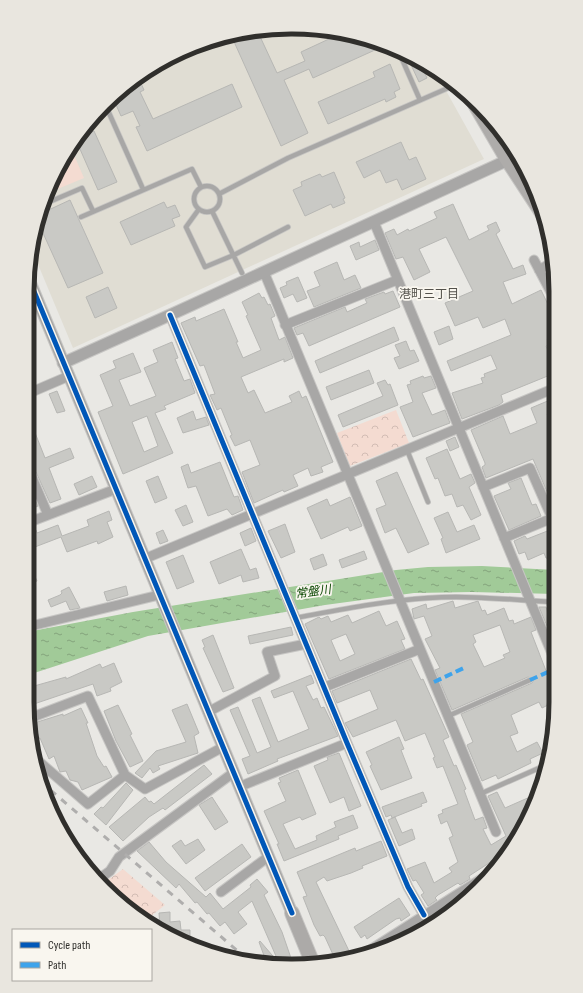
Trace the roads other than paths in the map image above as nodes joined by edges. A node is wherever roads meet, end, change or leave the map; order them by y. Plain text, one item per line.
1 (402, 60) edge
2 (449, 88) edge
3 (420, 100) junction
4 (108, 110) edge
5 (488, 125) edge
6 (508, 160) junction
7 (201, 187) junction
8 (143, 189) junction
9 (528, 190) edge
10 (219, 194) junction
11 (51, 201) edge
12 (199, 209) junction
13 (93, 211) junction
14 (212, 211) junction
15 (81, 217) dead end
16 (374, 222) junction
17 (288, 227) dead end
18 (234, 255) junction
19 (534, 260) dead end
20 (547, 265) edge
21 (539, 270) junction
22 (264, 272) junction
23 (242, 273) dead end
24 (397, 280) junction
25 (549, 288) edge
26 (34, 292) edge
27 (170, 315) junction
28 (286, 325) junction
29 (63, 363) junction
30 (69, 376) junction
31 (34, 391) edge
32 (549, 393) edge
33 (458, 427) junction
34 (407, 449) junction
35 (348, 475) junction
36 (34, 482) edge
37 (483, 487) junction
38 (116, 489) junction
39 (428, 502) dead end
40 (549, 508) edge
41 (253, 514) junction
42 (48, 515) junction
43 (34, 520) edge
44 (549, 520) edge
45 (504, 538) junction
46 (144, 559) junction
47 (529, 599) junction
48 (161, 600) junction
49 (399, 600) junction
50 (549, 601) edge
51 (294, 616) junction
52 (34, 626) edge
53 (306, 644) junction
54 (549, 647) edge
55 (420, 649) junction
56 (530, 680) dead end
57 (325, 687) junction
58 (208, 712) junction
59 (35, 716) edge
60 (448, 716) junction
61 (348, 743) junction
62 (223, 748) junction
63 (42, 764) edge
64 (540, 768) edge
65 (233, 774) junction
66 (125, 775) junction
67 (246, 784) dead end
68 (480, 794) junction
69 (496, 832) dead end
70 (268, 857) junction
71 (103, 876) edge
72 (475, 883) edge
73 (221, 892) dead end
74 (452, 897) junction
75 (454, 901) edge
76 (292, 913) joint
77 (424, 915) junction
78 (409, 925) junction
79 (411, 929) edge
80 (385, 941) edge
81 (310, 958) edge

1 - 3 lane
2 - 3 lane
3 - 10 lane
4 - 8 lane
5 - 6 highway
6 - 9 highway
6 - 16 street
7 - 8 lane
7 - 10 lane
7 - 12 lane
8 - 13 lane
10 - 14 lane
11 - 13 lane
12 - 14 lane
12 - 18 lane
13 - 15 lane
14 - 18 lane
16 - 22 street
16 - 24 street
17 - 18 lane
18 - 23 lane
19 - 21 street
20 - 21 street
21 - 25 street
22 - 27 street
22 - 28 street
24 - 28 street
24 - 33 street
26 - 29 street
27 - 29 street
27 - 41 street
28 - 35 street
29 - 30 street
30 - 31 street
30 - 38 street
32 - 33 street
33 - 34 street
33 - 37 street
34 - 35 street
34 - 39 lane
35 - 41 street
35 - 49 street
36 - 42 street
37 - 40 street
37 - 45 street
38 - 42 street
38 - 46 street
41 - 46 street
41 - 51 street
42 - 43 street
44 - 45 street
45 - 47 street
46 - 48 street
47 - 49 lane
47 - 50 lane
47 - 54 street
48 - 52 street
48 - 58 street
49 - 51 lane
49 - 55 street
51 - 53 street
53 - 57 street
53 - 58 street
55 - 57 street
55 - 60 street
56 - 60 lane
57 - 61 street
58 - 62 street
59 - 66 street
60 - 68 street
61 - 67 street
61 - 77 street
62 - 65 street
62 - 66 street
63 - 66 street
64 - 68 lane
65 - 70 street
65 - 71 street
68 - 69 street
70 - 73 street
70 - 76 street
72 - 74 street
74 - 75 street
74 - 77 street
76 - 81 main road
77 - 78 street
78 - 79 street
78 - 80 street

